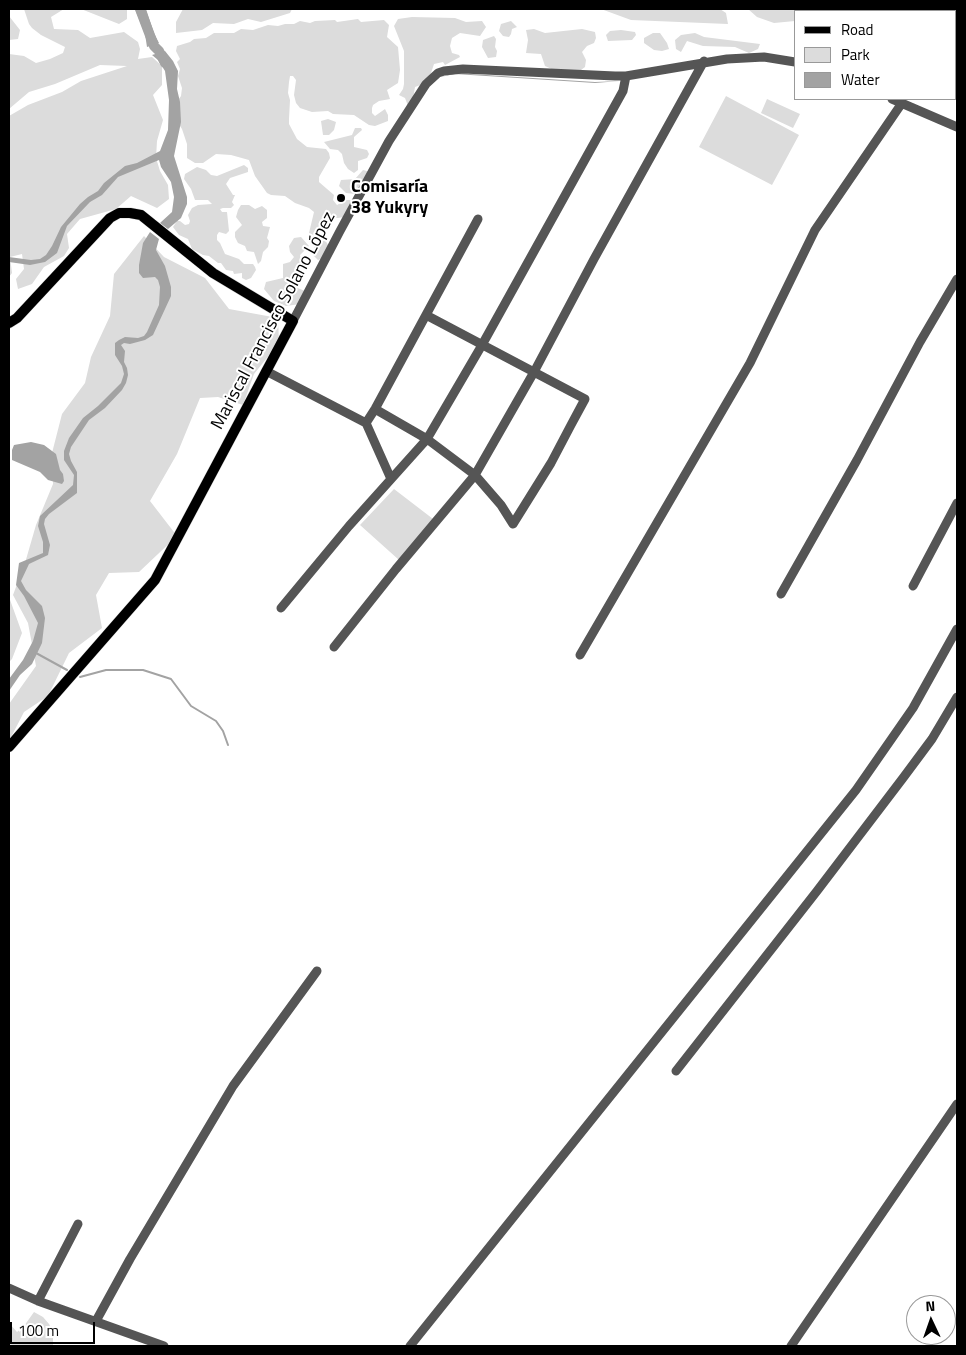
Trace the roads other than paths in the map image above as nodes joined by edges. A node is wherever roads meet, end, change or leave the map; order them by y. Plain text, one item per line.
1 (704, 61) junction
2 (794, 62) edge
3 (626, 76) junction
4 (894, 100) edge
5 (902, 103) junction
6 (957, 127) edge
7 (478, 219) dead end
8 (957, 279) edge
9 (426, 315) junction
10 (293, 321) junction
11 (9, 323) edge
12 (482, 345) junction
13 (266, 371) junction
14 (534, 372) junction
15 (375, 409) junction
16 (366, 423) junction
17 (427, 439) junction
18 (475, 475) junction
19 (391, 479) junction
20 (957, 503) edge
21 (913, 586) dead end
22 (781, 594) dead end
23 (281, 608) dead end
24 (957, 629) edge
25 (334, 647) dead end
26 (580, 655) dead end
27 (957, 697) edge
28 (9, 747) edge
29 (317, 971) dead end
30 (676, 1070) dead end
31 (957, 1104) edge
32 (78, 1224) dead end
33 (9, 1288) edge
34 (38, 1301) junction
35 (96, 1321) junction
36 (164, 1346) edge
37 (410, 1346) edge
38 (791, 1346) edge

1 - 2 street, Mariscal Francisco Solano López
1 - 3 street, Mariscal Francisco Solano López
1 - 14 street
3 - 10 street, Mariscal Francisco Solano López
3 - 12 street
4 - 5 street
5 - 6 street
5 - 26 street
7 - 9 street
8 - 22 street
9 - 12 street
9 - 15 street
10 - 11 main road
10 - 13 main road, Mariscal Francisco Solano López
12 - 14 street
12 - 17 street
13 - 16 street
13 - 28 main road, Mariscal Francisco Solano López
14 - 18 street
14 - 18 street
15 - 16 street
15 - 17 street
16 - 19 street
17 - 18 street
17 - 19 street
18 - 25 street
19 - 23 street
20 - 21 street
24 - 37 street
27 - 30 street
29 - 35 street
31 - 38 street
32 - 34 street
33 - 34 street
34 - 35 street
35 - 36 street

